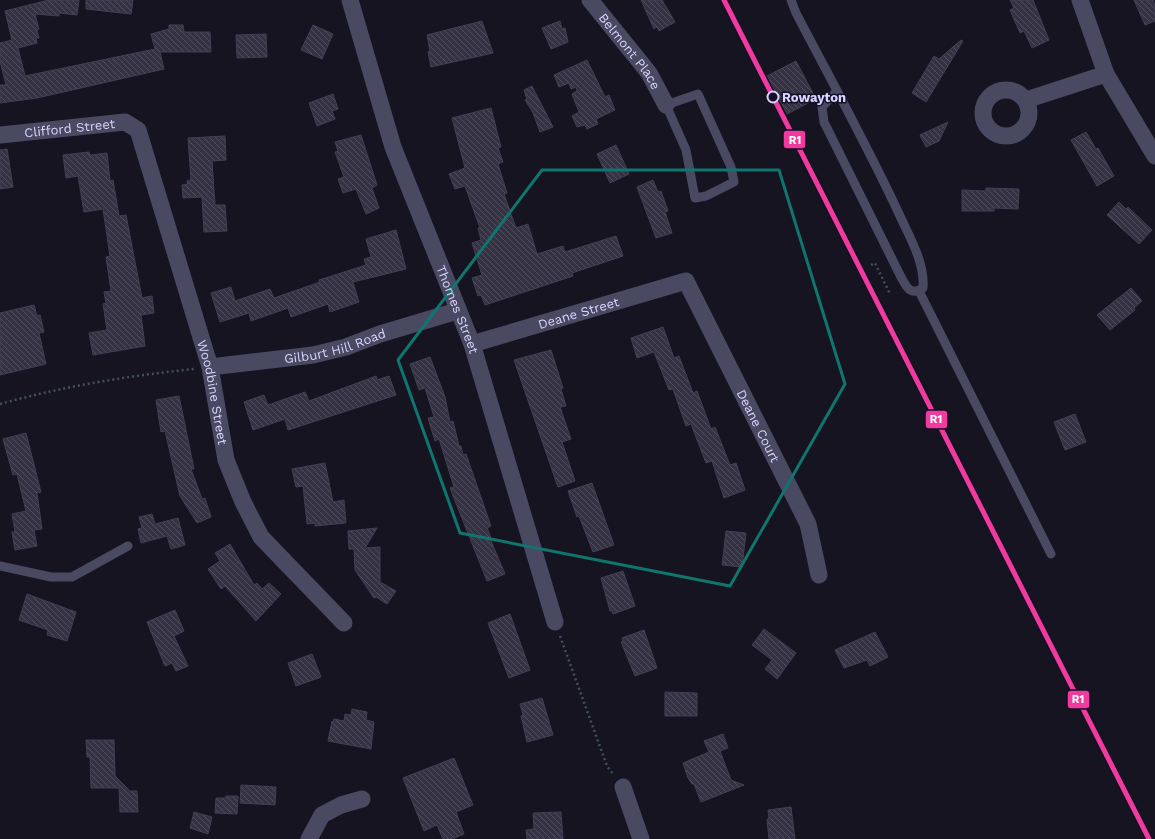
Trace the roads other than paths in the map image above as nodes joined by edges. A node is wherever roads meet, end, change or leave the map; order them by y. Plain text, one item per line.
1 (350, 0) edge
2 (590, 0) edge
3 (791, 0) edge
4 (1080, 0) edge
5 (1106, 74) junction
6 (837, 91) junction
7 (1026, 100) dead end
8 (666, 105) junction
9 (138, 130) joint
10 (0, 135) edge
11 (1155, 156) edge
12 (686, 281) joint
13 (919, 291) junction
14 (457, 311) junction
15 (472, 344) junction
16 (210, 367) junction
17 (128, 546) dead end
18 (1051, 554) dead end
19 (0, 566) edge
20 (819, 576) dead end
21 (555, 622) road end
22 (344, 623) dead end
23 (623, 787) road end
24 (362, 799) dead end
25 (309, 839) edge
26 (641, 839) edge

1 - 14 street, Thomes Street
2 - 8 street, Belmont Place
3 - 6 lane
4 - 5 street
5 - 7 street
5 - 11 street
6 - 13 lane
6 - 13 lane
8 - 8 lane
9 - 10 street, Clifford Street
9 - 16 street, Woodbine Street
12 - 15 street, Deane Street
12 - 20 street, Deane Court
13 - 18 lane
14 - 15 street, Thomes Street
14 - 16 street, Gilburt Hill Road
15 - 21 street, Thomes Street
16 - 22 street, Woodbine Street
17 - 19 lane
23 - 26 street
24 - 25 street

